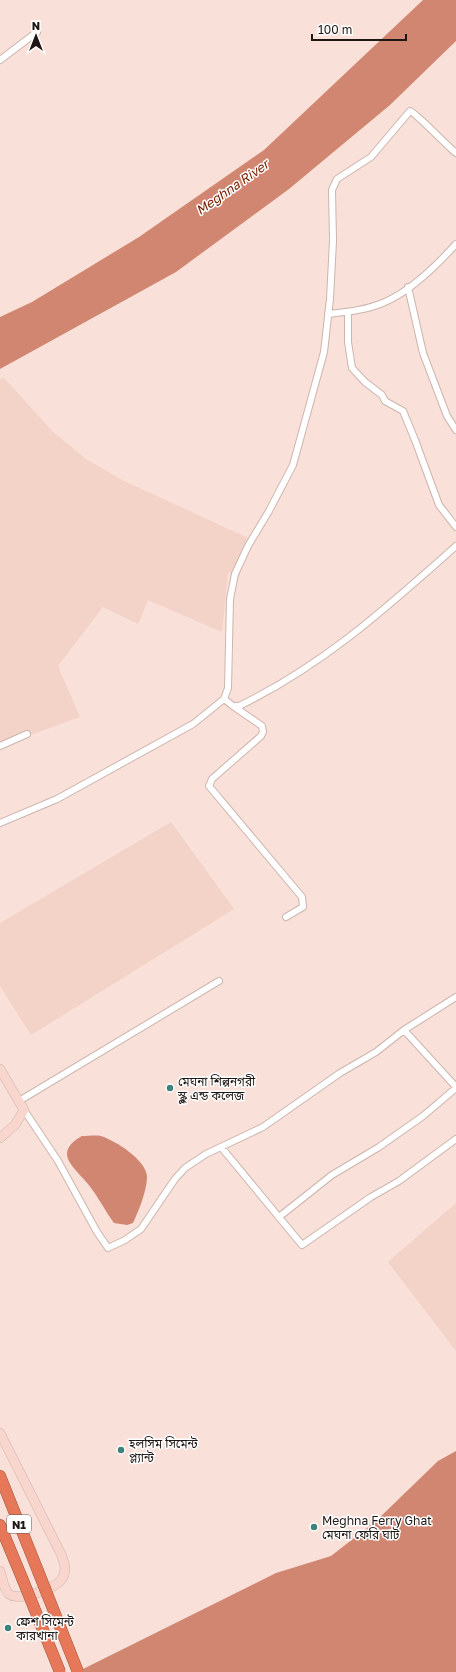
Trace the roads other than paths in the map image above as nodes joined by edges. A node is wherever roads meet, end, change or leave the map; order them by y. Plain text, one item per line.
1 (37, 32) dead end
2 (0, 60) edge
3 (456, 153) edge
4 (456, 244) edge
5 (408, 287) junction
6 (348, 312) junction
7 (328, 314) junction
8 (456, 430) edge
9 (456, 526) edge
10 (456, 546) edge
11 (224, 699) junction
12 (233, 706) junction
13 (27, 734) dead end
14 (0, 746) edge
15 (0, 823) edge
16 (286, 917) dead end
17 (219, 981) dead end
18 (456, 997) edge
19 (404, 1030) junction
20 (0, 1069) edge
21 (456, 1088) edge
22 (18, 1101) junction
23 (24, 1110) junction
24 (0, 1138) edge
25 (456, 1139) edge
26 (221, 1147) junction
27 (279, 1218) junction
28 (0, 1433) edge
29 (0, 1476) edge
30 (0, 1525) edge
31 (0, 1571) edge
32 (60, 1672) edge
33 (78, 1672) edge

1 - 2 street
3 - 7 street
4 - 5 street
5 - 6 street
5 - 8 street
6 - 7 street
6 - 9 street
7 - 11 street
10 - 12 street
11 - 12 street
11 - 15 street
12 - 16 street
13 - 14 street
17 - 22 street
18 - 19 street
19 - 21 street
19 - 26 street
20 - 22 street
21 - 27 street
22 - 23 street
23 - 24 street
23 - 26 street
25 - 27 street
26 - 27 street
28 - 31 street
29 - 33 highway, N1, bridge
30 - 32 highway, N1, bridge

